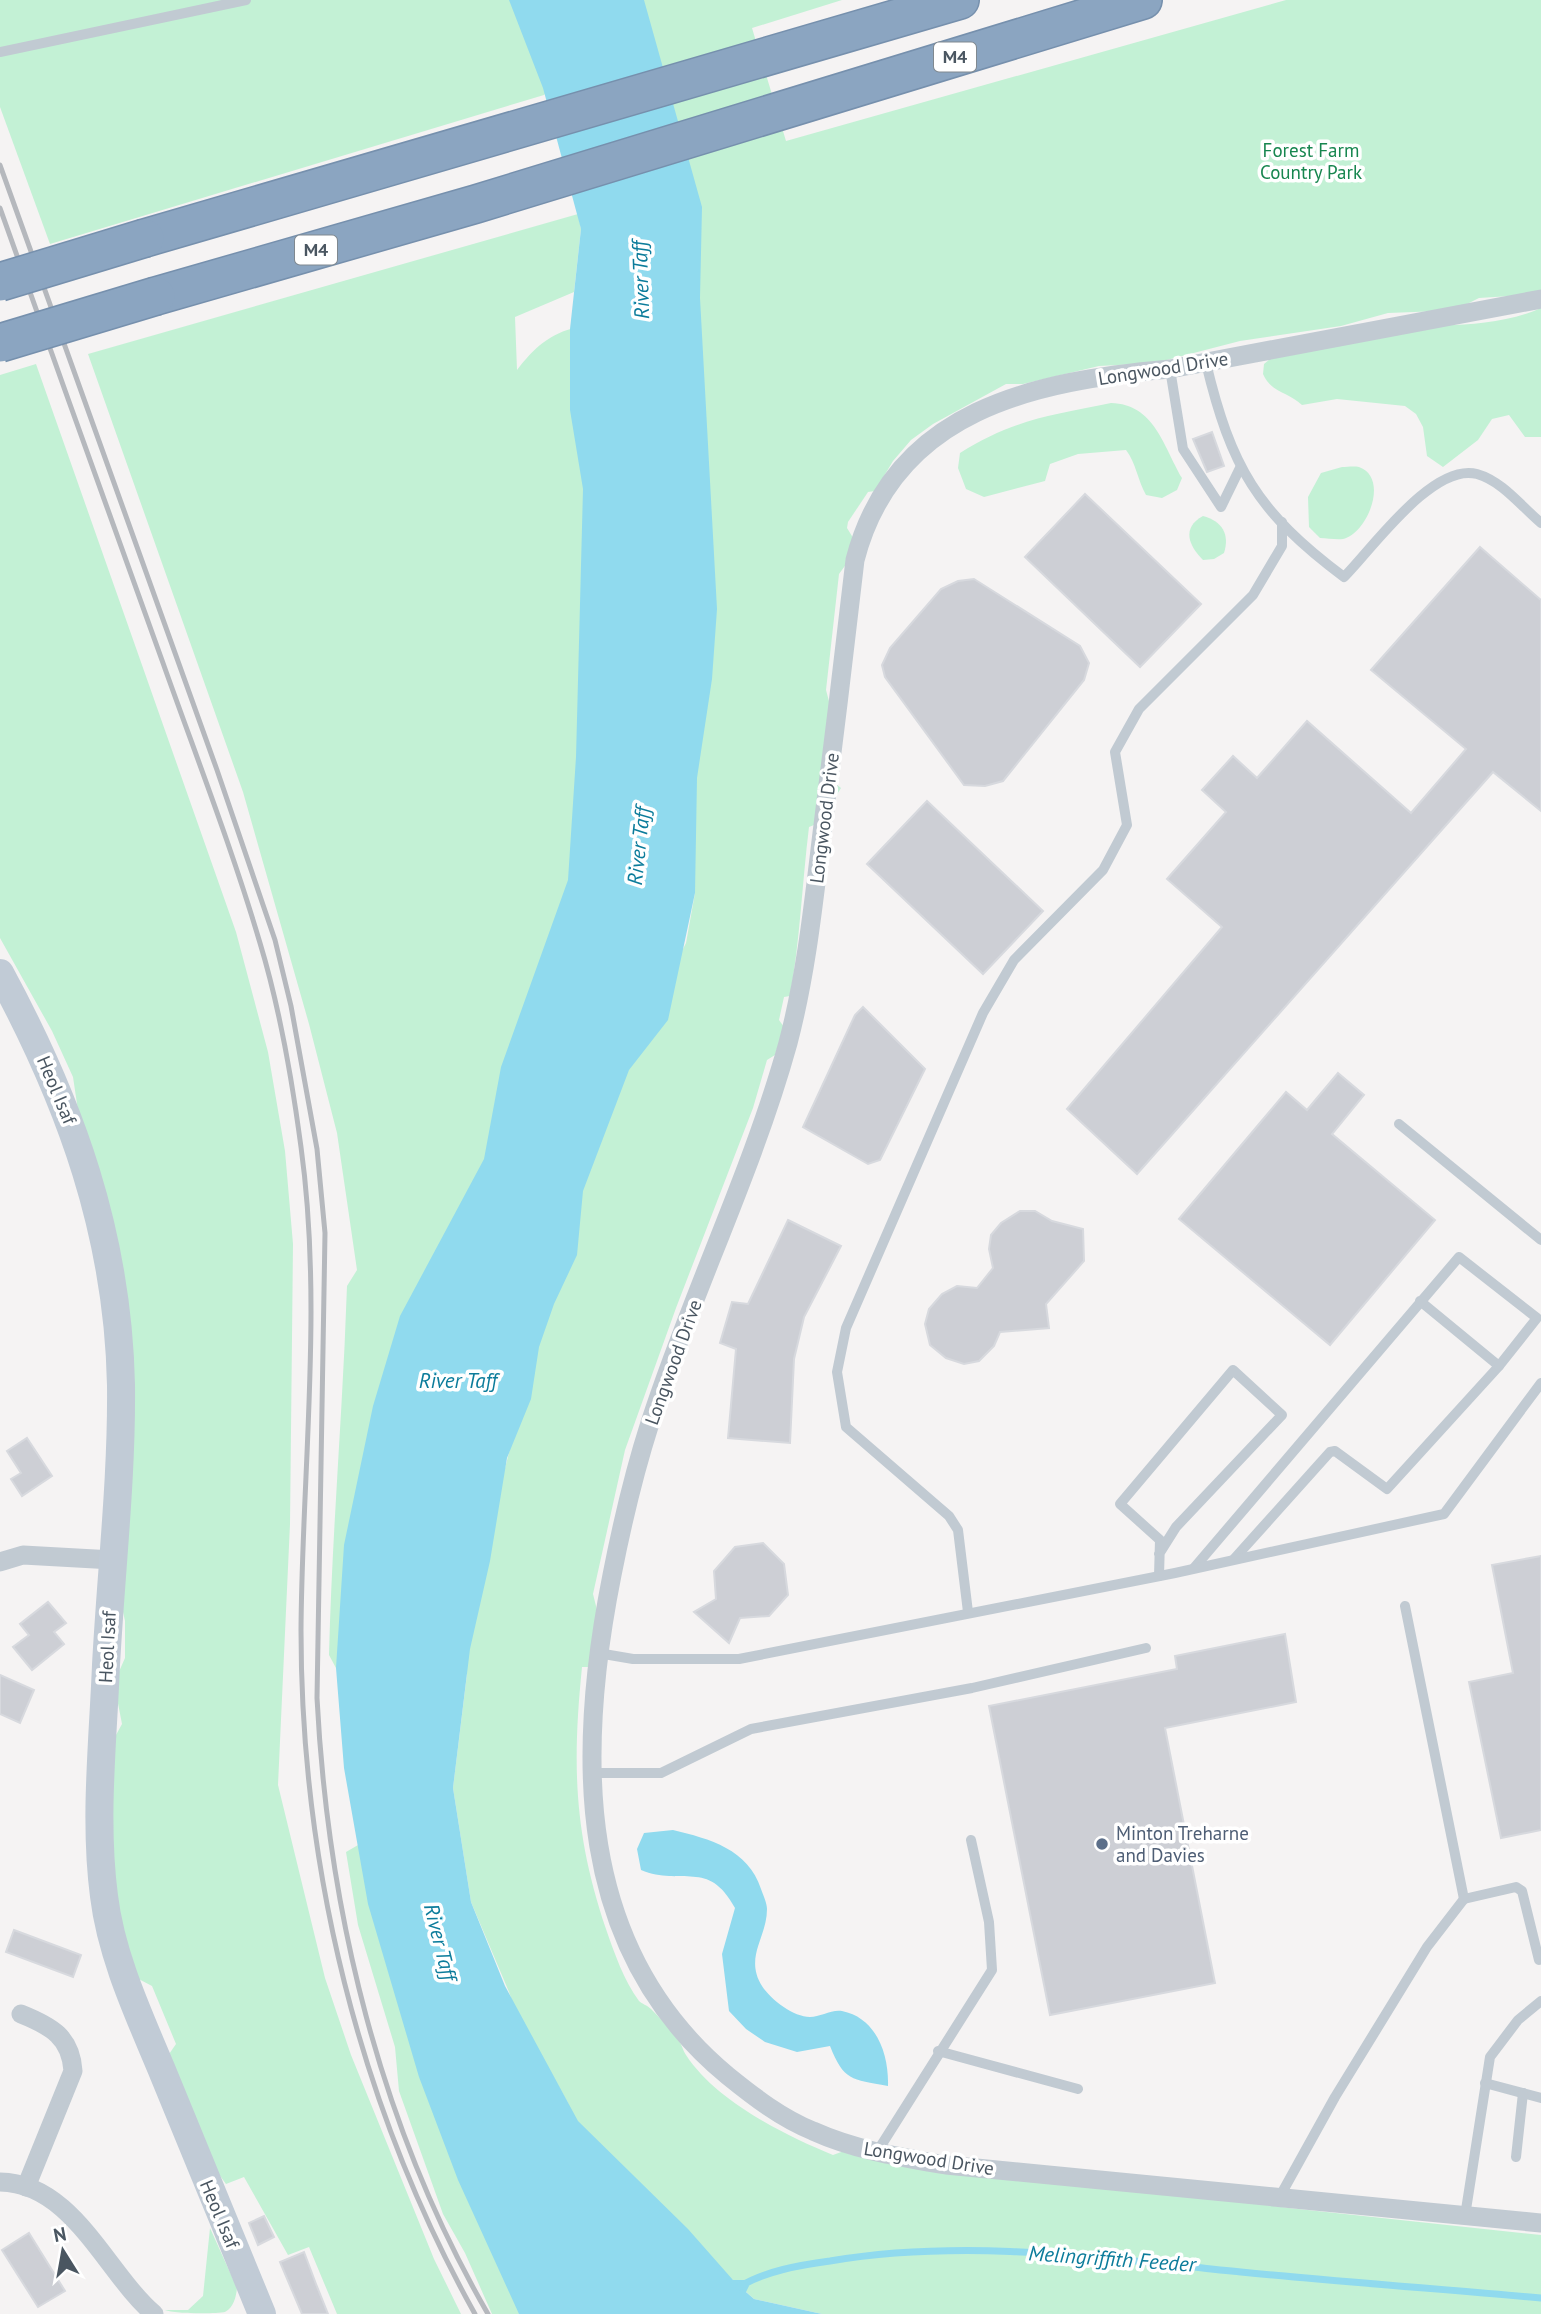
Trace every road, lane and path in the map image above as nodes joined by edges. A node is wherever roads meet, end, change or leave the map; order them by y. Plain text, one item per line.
1 (246, 0) edge
2 (960, 0) edge
3 (1140, 1) edge
4 (2, 52) edge
5 (0, 282) edge
6 (1541, 299) edge
7 (0, 343) edge
8 (1206, 363) junction
9 (1170, 369) junction
10 (1240, 468) junction
11 (1282, 522) junction
12 (1541, 523) edge
13 (0, 973) edge
14 (1399, 1124) dead end
15 (1541, 1240) edge
16 (1420, 1301) junction
17 (1499, 1366) junction
18 (1541, 1383) edge
19 (1160, 1554) junction
20 (113, 1560) junction
21 (1233, 1560) junction
22 (0, 1562) edge
23 (1194, 1569) junction
24 (1159, 1576) junction
25 (1405, 1606) dead end
26 (968, 1612) junction
27 (1146, 1648) dead end
28 (598, 1653) junction
29 (591, 1773) junction
30 (971, 1840) dead end
31 (1464, 1899) junction
32 (1539, 1960) edge
33 (1541, 2001) edge
34 (21, 2014) dead end
35 (938, 2051) junction
36 (1485, 2083) junction
37 (1078, 2089) dead end
38 (1523, 2093) junction
39 (1539, 2094) edge
40 (877, 2153) junction
41 (1516, 2157) dead end
42 (0, 2182) edge
43 (26, 2187) junction
44 (1279, 2198) junction
45 (1465, 2217) junction
46 (1541, 2223) edge
47 (256, 2312) edge
48 (154, 2314) edge

1 - 4 lane
2 - 5 highway, bridge
3 - 7 highway, M4, bridge
6 - 8 street, Longwood Drive
8 - 9 street, Longwood Drive
8 - 10 lane
9 - 10 lane
9 - 28 street, Longwood Drive
10 - 11 lane
11 - 12 lane
11 - 26 lane
13 - 20 main road, Heol Isaf
14 - 15 lane
16 - 17 lane
16 - 17 lane
16 - 23 lane
17 - 21 lane
18 - 21 lane
19 - 19 lane
19 - 24 lane
20 - 22 street
20 - 47 main road, Heol Isaf
21 - 23 lane
23 - 24 lane
24 - 26 lane
25 - 31 lane
26 - 28 lane
27 - 29 lane
28 - 29 street, Longwood Drive
29 - 40 street, Longwood Drive
30 - 35 lane
31 - 32 lane
31 - 44 lane
33 - 36 lane
34 - 43 street
35 - 37 lane
35 - 40 lane
36 - 38 lane
36 - 45 lane
38 - 39 lane
38 - 41 lane
40 - 44 street, Longwood Drive
42 - 43 street
43 - 48 street
44 - 45 street, Longwood Drive
45 - 46 street, Longwood Drive

